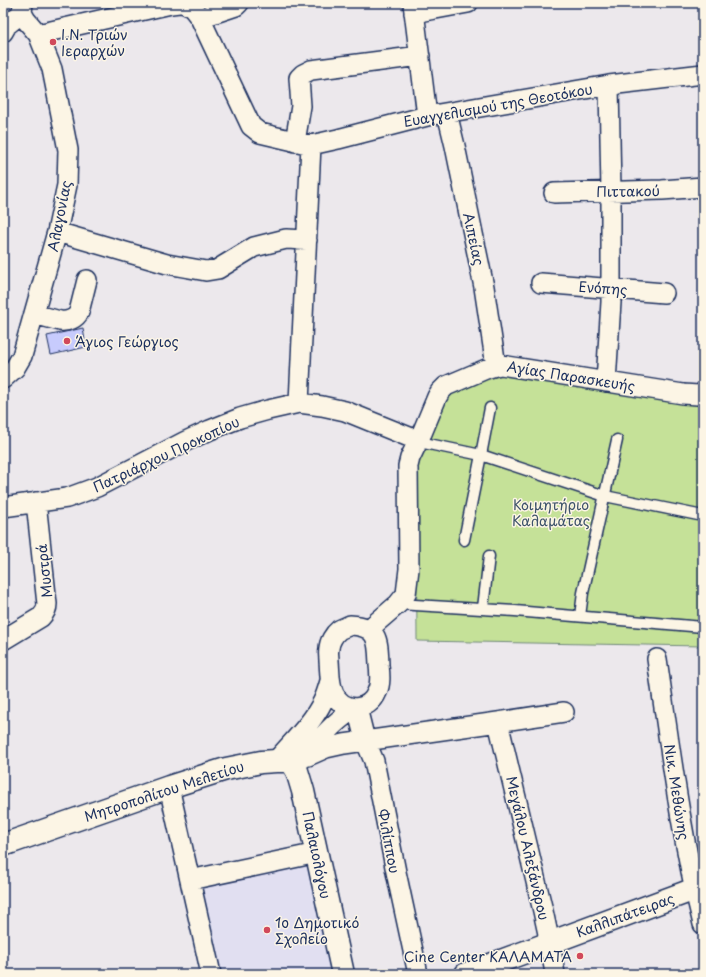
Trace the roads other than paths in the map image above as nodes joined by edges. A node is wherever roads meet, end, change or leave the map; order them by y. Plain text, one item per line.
1 (180, 3) edge
2 (239, 3) edge
3 (468, 3) edge
4 (23, 8) edge
5 (414, 8) edge
6 (200, 18) junction
7 (3, 32) edge
8 (38, 34) junction
9 (420, 56) junction
10 (703, 74) edge
11 (609, 86) junction
12 (447, 112) junction
13 (427, 116) junction
14 (303, 144) junction
15 (703, 187) edge
16 (611, 192) junction
17 (554, 193) dead end
18 (57, 232) junction
19 (307, 240) junction
20 (87, 280) dead end
21 (542, 283) dead end
22 (611, 288) junction
23 (664, 293) dead end
24 (34, 314) junction
25 (496, 366) junction
26 (3, 379) edge
27 (606, 382) junction
28 (703, 394) edge
29 (299, 403) junction
30 (490, 408) dead end
31 (419, 440) junction
32 (617, 440) dead end
33 (482, 455) junction
34 (605, 496) junction
35 (36, 502) junction
36 (3, 507) edge
37 (703, 516) edge
38 (464, 540) dead end
39 (489, 556) dead end
40 (398, 604) junction
41 (483, 608) junction
42 (580, 616) junction
43 (703, 627) edge
44 (369, 629) junction
45 (3, 640) edge
46 (657, 659) dead end
47 (330, 681) junction
48 (357, 708) junction
49 (564, 712) dead end
50 (498, 722) junction
51 (365, 740) junction
52 (290, 760) junction
53 (169, 787) junction
54 (3, 845) edge
55 (316, 853) junction
56 (190, 880) junction
57 (699, 888) edge
58 (703, 924) edge
59 (550, 943) junction
60 (211, 974) edge
61 (343, 974) edge
62 (418, 974) edge
63 (466, 974) edge
64 (555, 974) edge

1 - 6 street, Ευαγγελισμού της Θεοτόκου
1 - 8 street, Ευαγγελισμού της Θεοτόκου
2 - 6 street
3 - 5 street
4 - 7 street
4 - 8 street, Αλαγονίας
5 - 9 street
6 - 14 street, Ευαγγελισμού της Θεοτόκου
8 - 18 street, Αλαγονίας
9 - 13 street
9 - 14 street
10 - 11 street, Ευαγγελισμού της Θεοτόκου
11 - 12 street, Ευαγγελισμού της Θεοτόκου
11 - 16 street
12 - 13 street, Ευαγγελισμού της Θεοτόκου
12 - 25 street, Αιπείας
13 - 14 street, Ευαγγελισμού της Θεοτόκου
14 - 19 street
15 - 16 street, Πιττακού
16 - 17 street, Πιττακού
16 - 22 street
18 - 19 street
18 - 24 street, Αλαγονίας
19 - 29 street
20 - 24 street
21 - 22 street, Ενόπης
22 - 23 street, Ενόπης
22 - 27 street
24 - 26 street, Αλαγονίας
25 - 27 street, Αγίας Παρασκευής
25 - 31 street, Αγίας Παρασκευής
27 - 28 street, Αγίας Παρασκευής
29 - 31 street, Πατριάρχου Προκοπίου
29 - 35 street, Πατριάρχου Προκοπίου
30 - 33 lane
31 - 33 lane
31 - 40 street, Αγίας Παρασκευής
32 - 34 lane
33 - 34 lane
33 - 38 lane
34 - 37 lane
34 - 42 lane
35 - 36 street, Πατριάρχου Προκοπίου
35 - 45 street, Μυστρά
39 - 41 lane
40 - 41 lane
40 - 44 street, Αγίας Παρασκευής
41 - 42 lane
42 - 43 lane
44 - 47 street
44 - 48 street
46 - 57 street, Νικ. Μεθώνης
47 - 48 street
47 - 52 street
48 - 51 street, Φιλίππου
48 - 52 street
49 - 50 street, Μητροπολίτου Μελετίου
50 - 51 street, Μητροπολίτου Μελετίου
50 - 59 street, Μεγάλου Αλεξάνδρου
51 - 52 street, Μητροπολίτου Μελετίου
51 - 62 street, Φιλίππου
52 - 53 main road, Μητροπολίτου Μελετίου
52 - 55 main road, Παλαιολόγου
53 - 54 main road, Μητροπολίτου Μελετίου
53 - 56 street
55 - 56 street
55 - 61 main road, Παλαιολόγου
56 - 60 street
57 - 58 street, Νικ. Μεθώνης
57 - 59 main road, Καλλιπάτειρας
59 - 63 main road, Καλλιπάτειρας
59 - 64 street, Μεγάλου Αλεξάνδρου

